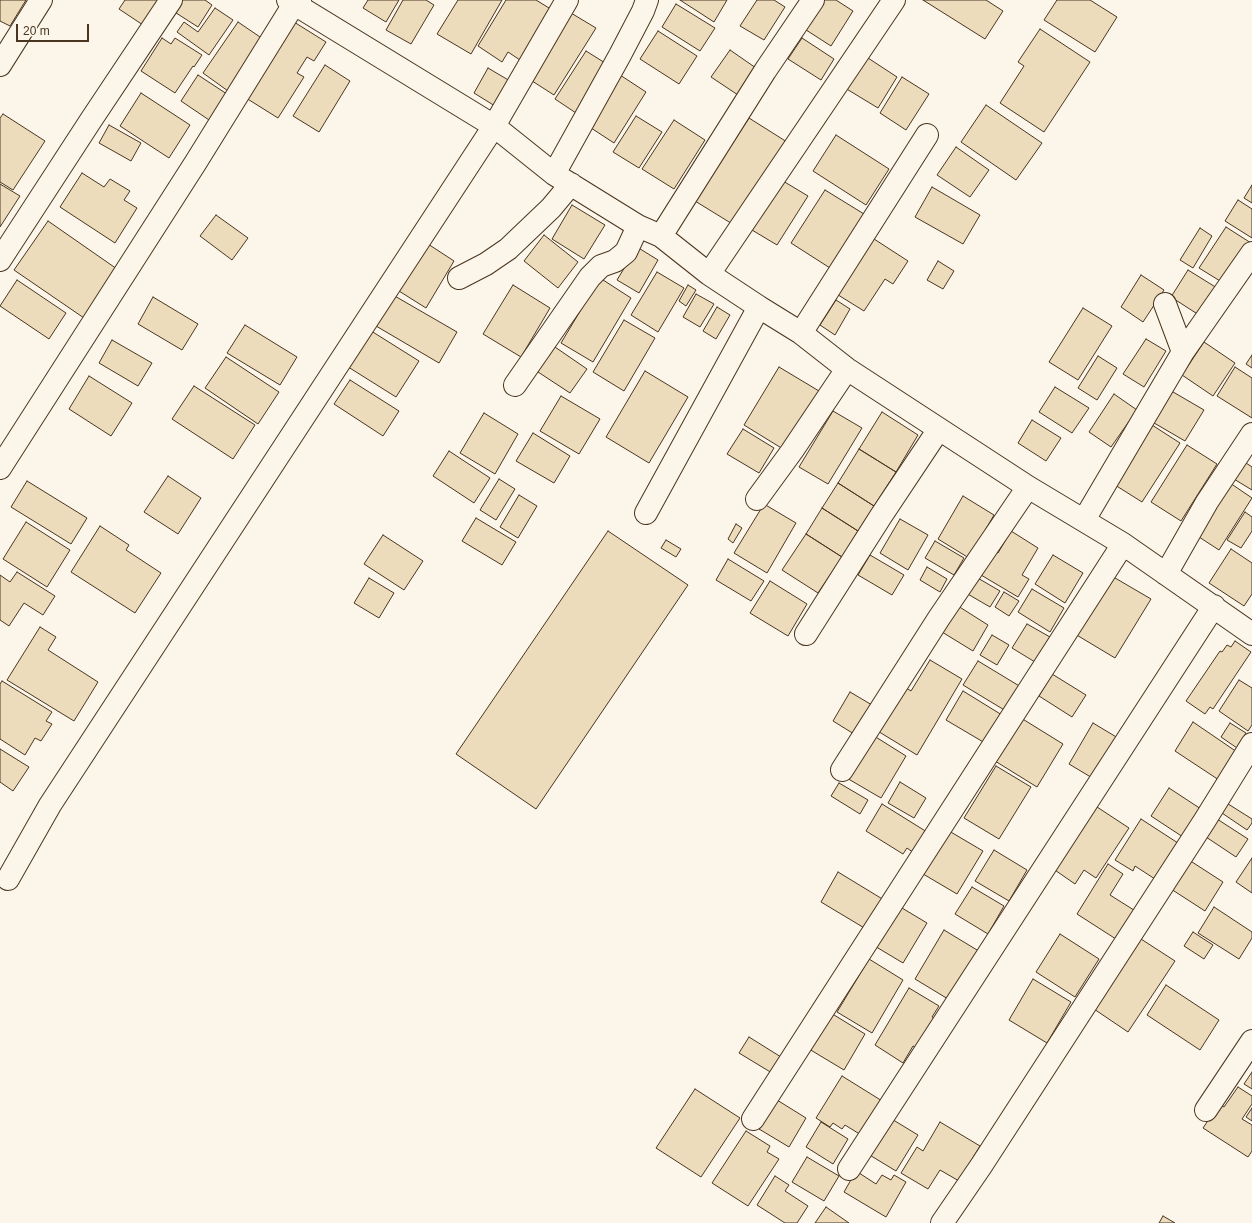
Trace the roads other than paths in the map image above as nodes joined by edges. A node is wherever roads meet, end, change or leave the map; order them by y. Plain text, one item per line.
1 (40, 0) edge
2 (171, 0) edge
3 (567, 0) edge
4 (647, 0) edge
5 (813, 0) edge
6 (894, 0) edge
7 (294, 1) edge
8 (0, 65) edge
9 (494, 126) junction
10 (927, 135) dead end
11 (563, 179) junction
12 (638, 226) junction
13 (661, 236) junction
14 (1252, 253) edge
15 (0, 260) edge
16 (709, 274) junction
17 (459, 278) dead end
18 (1165, 304) dead end
19 (759, 308) junction
20 (800, 333) junction
21 (1183, 352) junction
22 (847, 369) junction
23 (515, 385) dead end
24 (939, 429) junction
25 (1252, 434) edge
26 (0, 468) edge
27 (1028, 487) junction
28 (757, 499) dead end
29 (646, 514) dead end
30 (1084, 520) junction
31 (1123, 544) junction
32 (1166, 574) junction
33 (1214, 606) junction
34 (806, 634) dead end
35 (1252, 634) edge
36 (1252, 744) edge
37 (842, 770) dead end
38 (8, 879) dead end
39 (1252, 1041) edge
40 (1206, 1110) dead end
41 (752, 1119) dead end
42 (849, 1169) dead end
43 (942, 1223) edge

1 - 8 street
2 - 15 street
3 - 9 street
4 - 11 street
5 - 13 street
6 - 16 street
7 - 9 street
7 - 26 street
9 - 11 street
9 - 38 street
10 - 20 street
11 - 12 street
11 - 17 street
12 - 13 street
12 - 23 street
13 - 16 street
14 - 21 street
16 - 19 street
18 - 21 street
19 - 20 street
19 - 29 street
20 - 22 street
21 - 30 street
22 - 24 street
22 - 28 street
24 - 27 street
24 - 34 street
25 - 32 street
27 - 30 street
27 - 37 street
30 - 31 street
31 - 32 street
31 - 41 street
32 - 33 street
33 - 35 street
33 - 42 street
36 - 43 street
39 - 40 street

